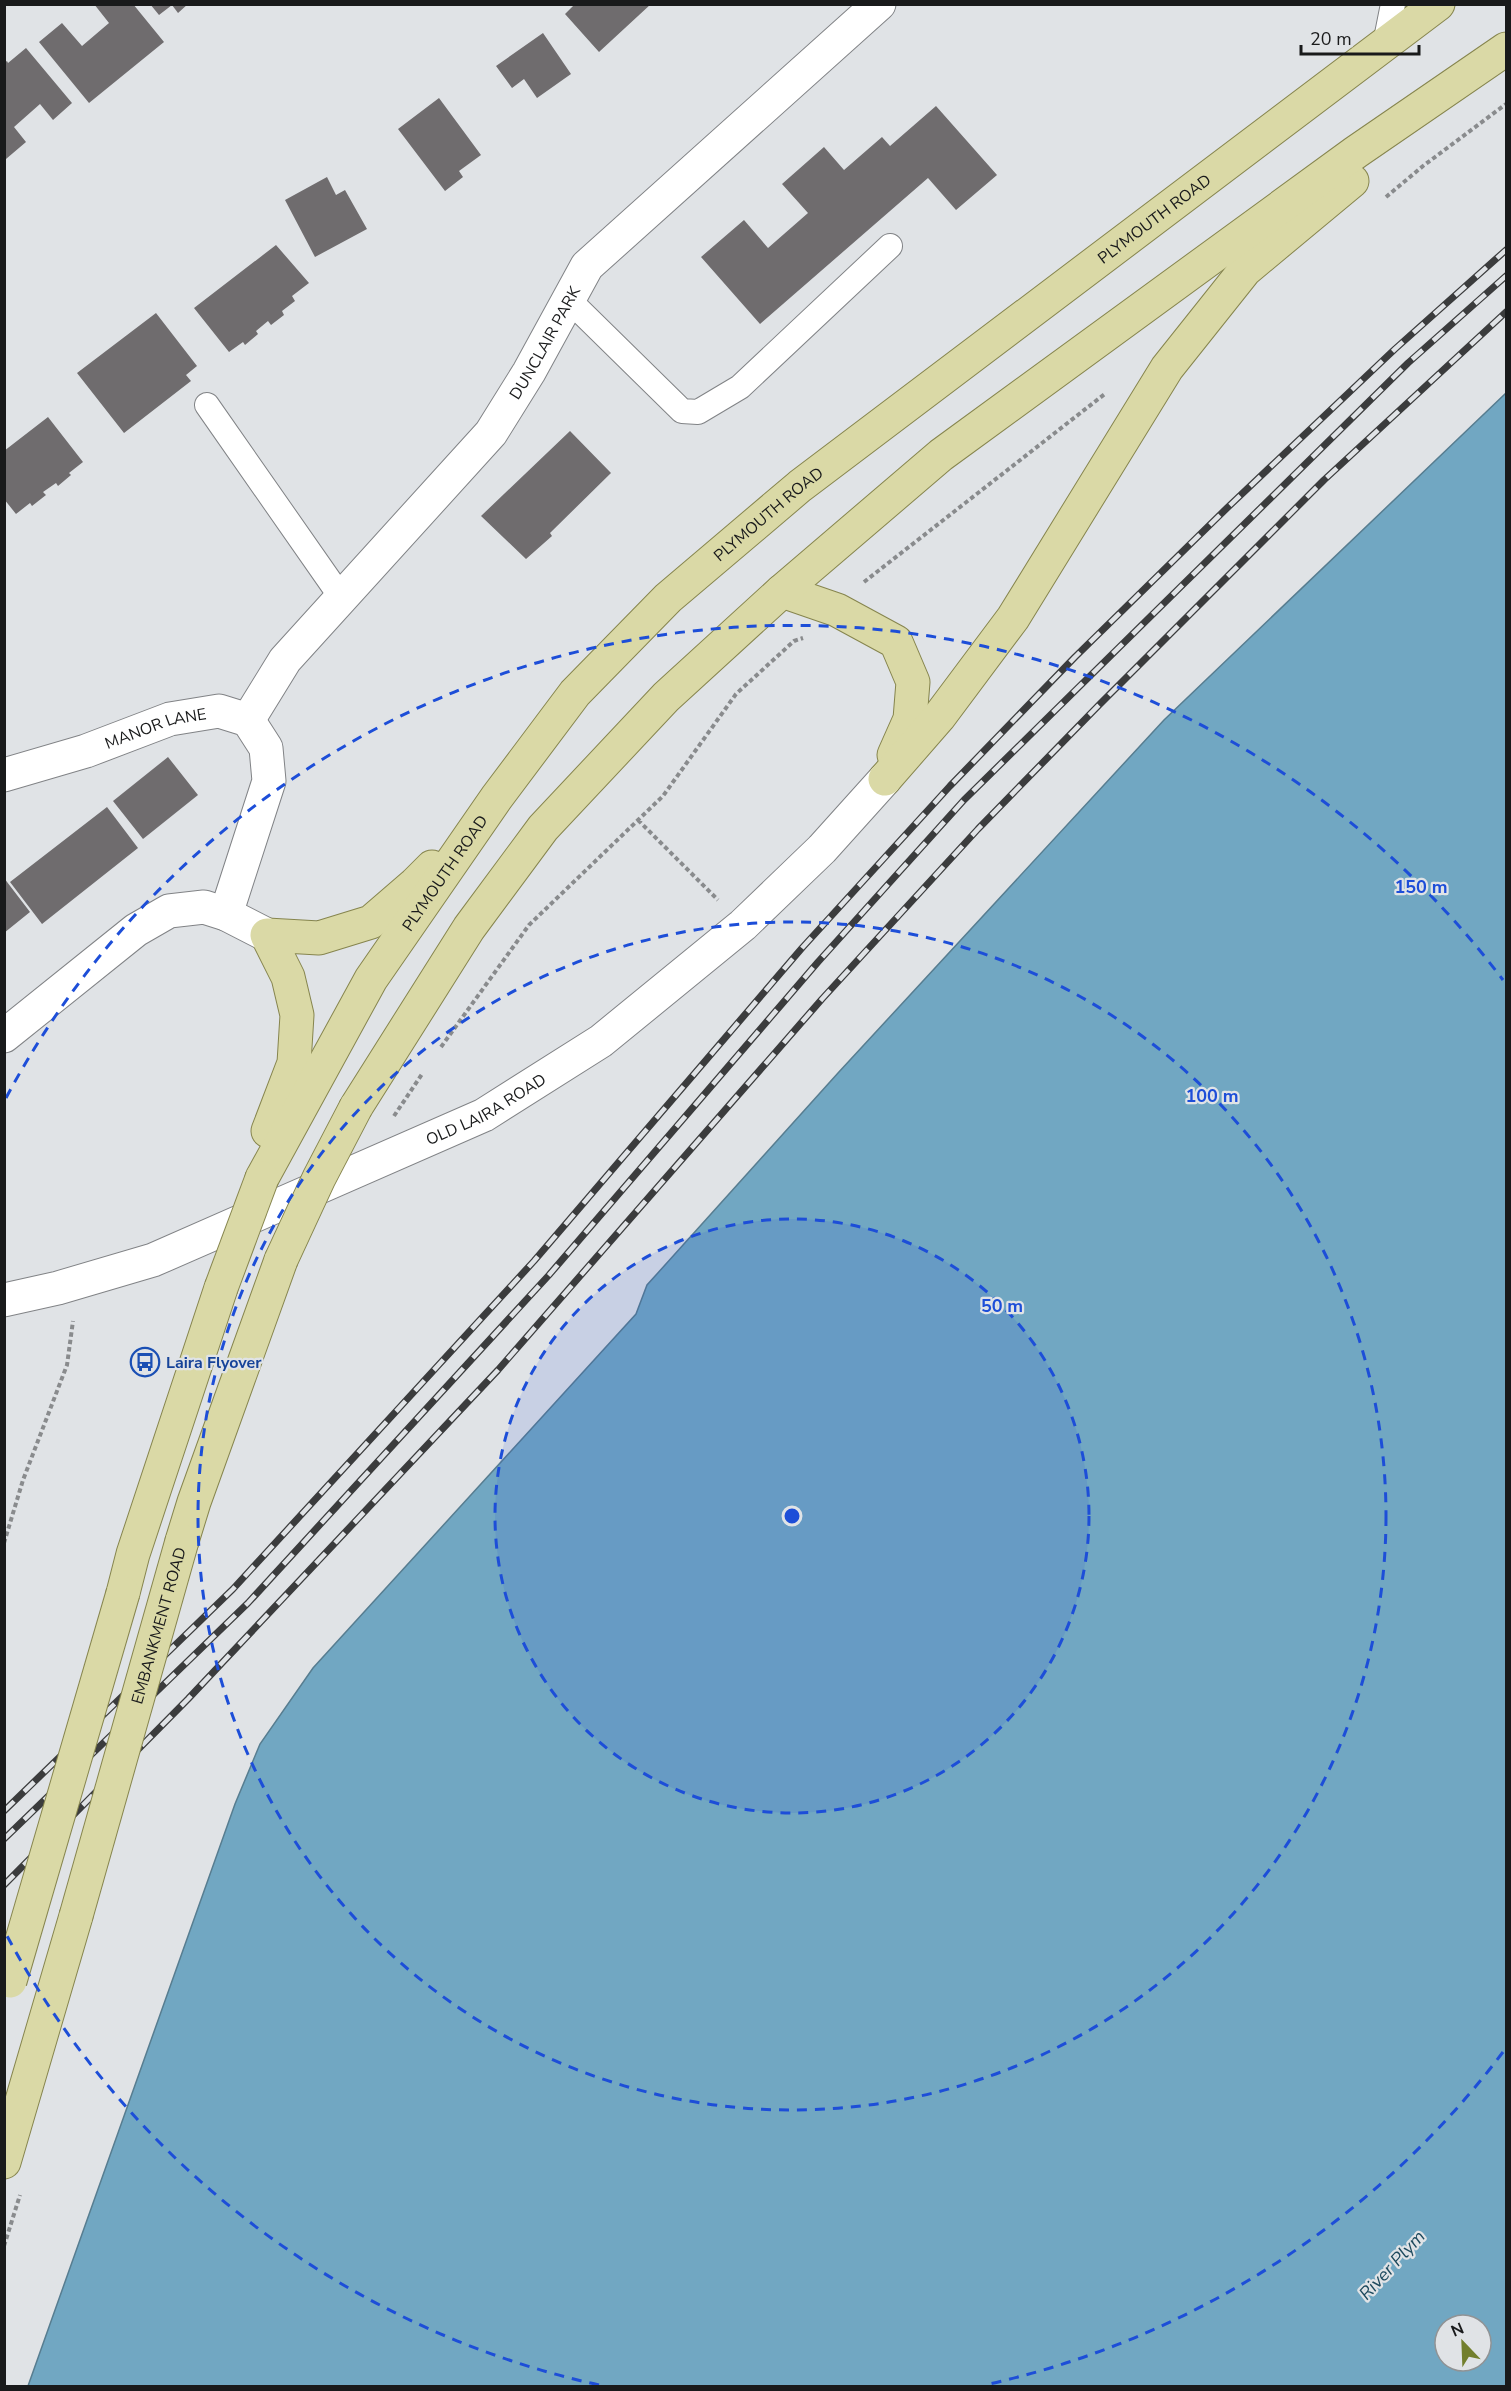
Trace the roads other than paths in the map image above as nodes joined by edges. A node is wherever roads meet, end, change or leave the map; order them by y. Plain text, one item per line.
1 (879, 4) edge
2 (1393, 4) edge
3 (1438, 4) edge
4 (1385, 44) junction
5 (1506, 49) edge
6 (1506, 59) edge
7 (890, 246) dead end
8 (569, 300) junction
9 (207, 405) dead end
10 (782, 591) junction
11 (340, 597) junction
12 (248, 720) junction
13 (4, 775) edge
14 (885, 779) junction
15 (497, 798) junction
16 (226, 914) junction
17 (267, 935) junction
18 (4, 1036) edge
19 (264, 1173) junction
20 (4, 1300) edge
21 (7, 1990) edge
22 (4, 2162) edge

1 - 8 street, DUNCLAIR PARK
2 - 4 lane
3 - 4 main road, PLYMOUTH ROAD
4 - 15 main road, PLYMOUTH ROAD
5 - 10 main road
6 - 14 main road
7 - 8 lane
8 - 11 street, DUNCLAIR PARK
9 - 11 lane
10 - 14 main road
10 - 22 main road, EMBANKMENT ROAD, bridge
11 - 12 street, DUNCLAIR PARK
12 - 13 street, MANOR LANE
12 - 16 street
14 - 20 street, OLD LAIRA ROAD
15 - 17 main road
15 - 19 main road, PLYMOUTH ROAD
16 - 17 street
16 - 18 street
17 - 19 main road
19 - 21 main road, bridge

